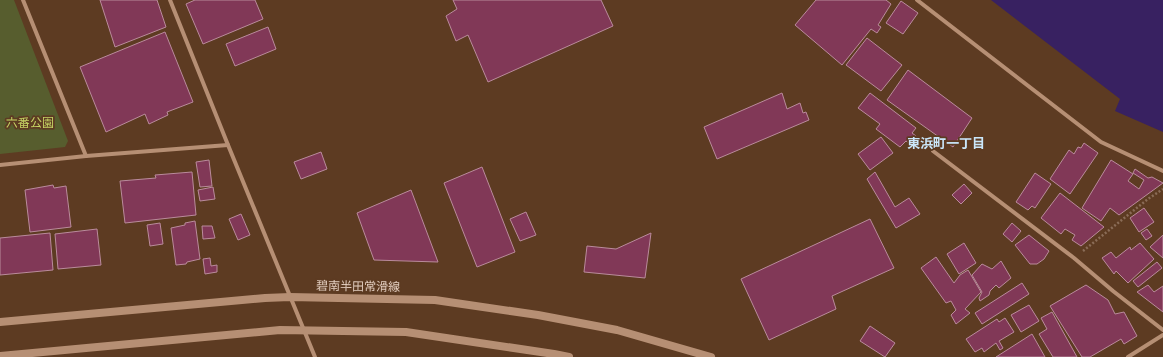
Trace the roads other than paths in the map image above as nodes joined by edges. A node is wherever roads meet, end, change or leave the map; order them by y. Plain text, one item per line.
1 (23, 0) edge
2 (170, 0) edge
3 (917, 0) edge
4 (228, 145) junction
5 (933, 151) dead end
6 (86, 156) junction
7 (0, 165) edge
8 (1163, 171) edge
9 (290, 297) junction
10 (0, 322) edge
11 (304, 330) junction
12 (1163, 330) edge
13 (1163, 335) edge
14 (0, 356) edge
15 (315, 357) edge
16 (569, 357) edge
17 (711, 357) edge
18 (1128, 357) edge

1 - 6 street
2 - 4 street
3 - 8 street
4 - 6 street
4 - 9 street
5 - 12 street
6 - 7 street
9 - 10 main road, 碧南半田常滑線
9 - 11 street
9 - 17 main road, 碧南半田常滑線
11 - 14 main road
11 - 15 street
11 - 16 main road
13 - 18 street

